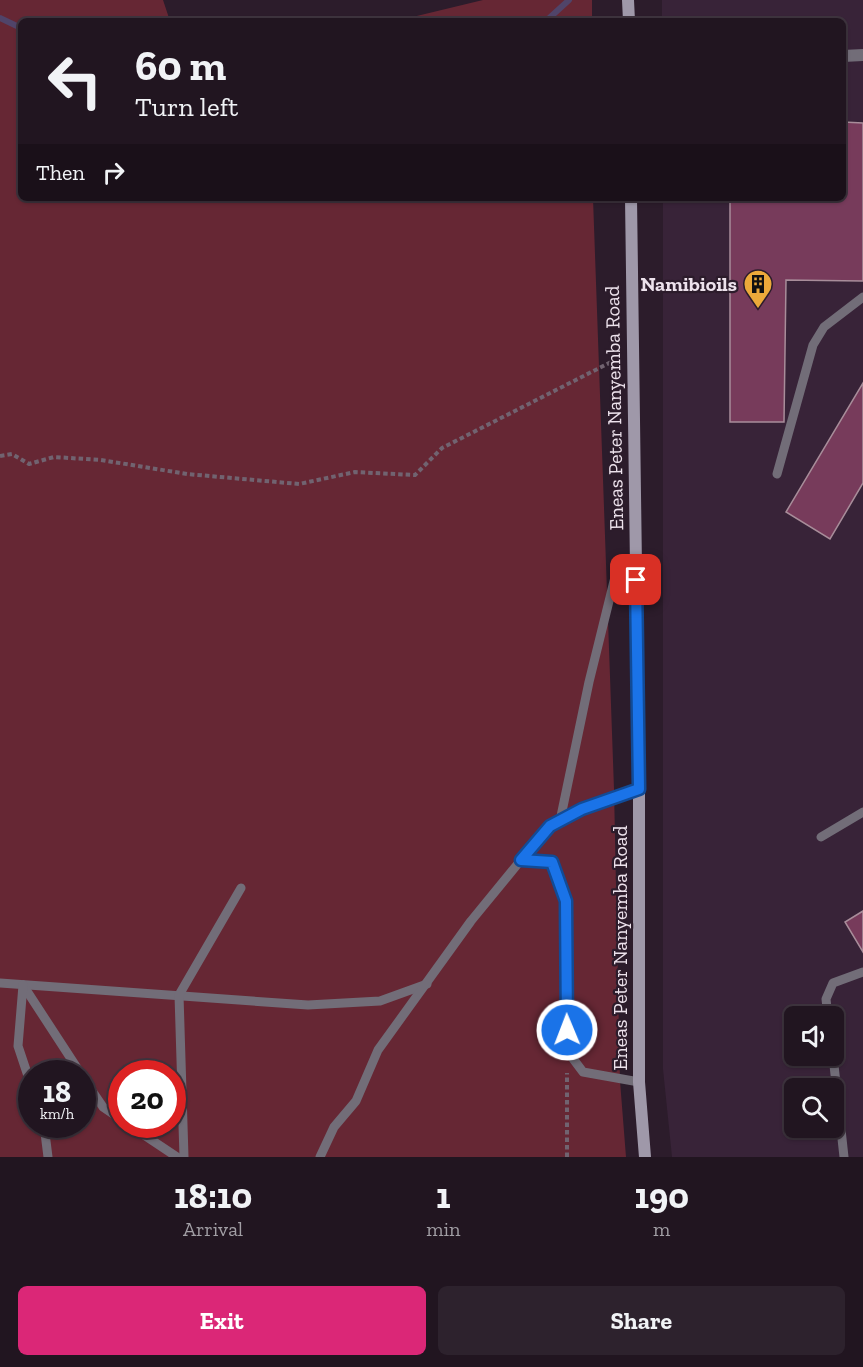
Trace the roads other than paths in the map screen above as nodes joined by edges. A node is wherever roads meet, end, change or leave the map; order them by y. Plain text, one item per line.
1 (628, 0) edge
2 (628, 18) edge
3 (863, 55) edge
4 (846, 56) edge
5 (631, 201) edge
6 (863, 297) edge
7 (777, 474) dead end
8 (636, 557) junction
9 (639, 789) junction
10 (863, 812) edge
11 (560, 821) junction
12 (821, 837) dead end
13 (521, 860) junction
14 (241, 888) dead end
15 (863, 972) edge
16 (0, 983) edge
17 (427, 984) junction
18 (23, 985) junction
19 (179, 995) junction
20 (827, 1006) edge
21 (23, 1060) edge
22 (72, 1060) edge
23 (834, 1066) edge
24 (639, 1082) junction
25 (96, 1096) edge
26 (108, 1110) edge
27 (46, 1138) edge
28 (148, 1138) edge
29 (48, 1157) edge
30 (177, 1157) edge
31 (184, 1157) edge
32 (320, 1157) edge
33 (645, 1157) edge
34 (844, 1157) edge

1 - 2 main road
3 - 4 street
5 - 8 main road, Eneas Peter Nanyemba Road
6 - 7 lane
8 - 9 main road, Eneas Peter Nanyemba Road
8 - 11 lane
9 - 11 lane
9 - 24 main road, Eneas Peter Nanyemba Road
10 - 12 lane
11 - 13 lane
13 - 17 lane
13 - 24 lane
14 - 19 lane
15 - 20 lane
16 - 18 lane
17 - 19 lane
17 - 32 lane
18 - 19 lane
18 - 21 lane
18 - 22 lane
19 - 31 lane
23 - 34 lane
24 - 33 main road, Eneas Peter Nanyemba Road
25 - 26 lane
27 - 29 lane
28 - 30 lane

